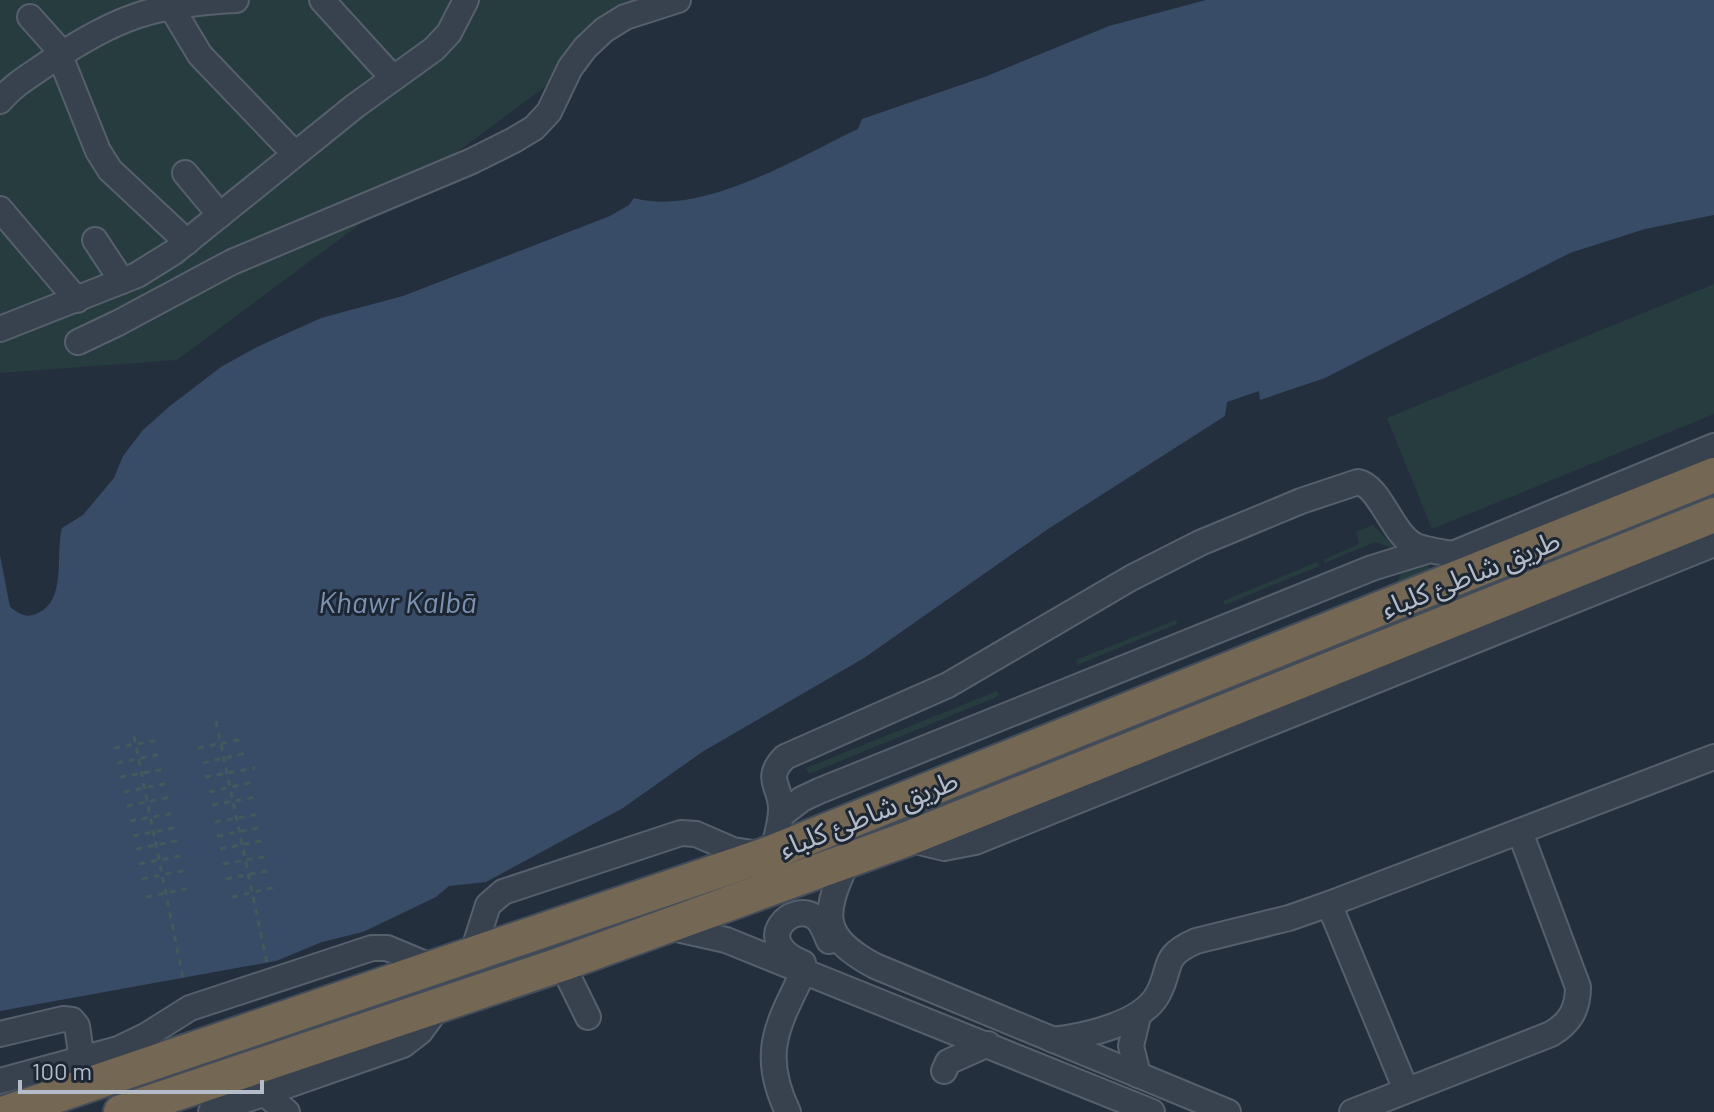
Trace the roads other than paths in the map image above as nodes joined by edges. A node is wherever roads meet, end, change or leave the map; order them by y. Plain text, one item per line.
1 (236, 0) edge
2 (322, 0) edge
3 (466, 0) edge
4 (678, 0) edge
5 (169, 2) edge
6 (30, 17) dead end
7 (60, 55) junction
8 (393, 78) junction
9 (0, 101) edge
10 (294, 153) junction
11 (185, 173) dead end
12 (0, 209) edge
13 (220, 215) junction
14 (95, 240) dead end
15 (187, 242) junction
16 (122, 281) junction
17 (77, 300) junction
18 (0, 329) edge
19 (78, 342) dead end
20 (1714, 446) edge
21 (1714, 475) edge
22 (1714, 497) edge
23 (1714, 515) edge
24 (1671, 532) junction
25 (1714, 544) edge
26 (1430, 550) junction
27 (1455, 553) junction
28 (1500, 561) junction
29 (1714, 757) edge
30 (781, 815) junction
31 (1520, 832) junction
32 (907, 839) junction
33 (769, 853) junction
34 (847, 862) junction
35 (1329, 904) junction
36 (666, 927) junction
37 (472, 955) junction
38 (562, 964) junction
39 (875, 966) junction
40 (435, 968) junction
41 (803, 973) junction
42 (843, 986) junction
43 (439, 1006) junction
44 (1138, 1016) junction
45 (588, 1017) dead end
46 (934, 1022) junction
47 (0, 1034) edge
48 (1053, 1040) junction
49 (988, 1044) junction
50 (309, 1049) junction
51 (82, 1059) junction
52 (1138, 1075) junction
53 (0, 1081) edge
54 (291, 1084) junction
55 (1406, 1090) junction
56 (265, 1094) junction
57 (1359, 1110) edge
58 (8, 1112) edge
59 (121, 1112) edge
60 (211, 1112) edge
61 (287, 1112) edge
62 (788, 1112) edge
63 (1152, 1112) edge
64 (1228, 1112) edge

1 - 5 street
2 - 8 street
3 - 8 street
4 - 19 street
5 - 7 street
5 - 10 street
6 - 7 street
7 - 9 street
7 - 15 street
8 - 10 street
10 - 13 street
11 - 13 street
12 - 17 street
13 - 15 street
14 - 16 street
15 - 16 street
16 - 17 street
17 - 18 street
20 - 27 street
21 - 28 highway, طريق شاطئ كلباء
22 - 24 highway
23 - 24 highway, طريق شاطئ كلباء
24 - 32 highway, طريق شاطئ كلباء
25 - 32 street
26 - 27 street
26 - 30 street
26 - 30 street
27 - 28 street
28 - 33 highway, طريق شاطئ كلباء
29 - 31 street
30 - 33 street
31 - 35 street
31 - 55 street
32 - 34 highway, طريق شاطئ كلباء
33 - 37 highway, طريق شاطئ كلباء
33 - 37 street
34 - 36 highway, طريق شاطئ كلباء
34 - 39 street
35 - 44 street
35 - 55 street
36 - 38 highway, طريق شاطئ كلباء
36 - 41 street
37 - 40 highway, طريق شاطئ كلباء
38 - 43 highway, طريق شاطئ كلباء
38 - 45 street
39 - 42 street
39 - 48 street
40 - 50 highway
40 - 51 street
40 - 58 highway, طريق شاطئ كلباء
41 - 42 street
41 - 62 street
42 - 46 street
43 - 50 highway, طريق شاطئ كلباء
43 - 54 street
44 - 48 street
44 - 52 street
46 - 49 street
46 - 49 street
47 - 51 street
48 - 52 street
49 - 63 street
50 - 59 highway, طريق شاطئ كلباء
51 - 53 street
52 - 64 street
54 - 56 street
54 - 61 street
55 - 57 street
56 - 60 street
56 - 61 street

